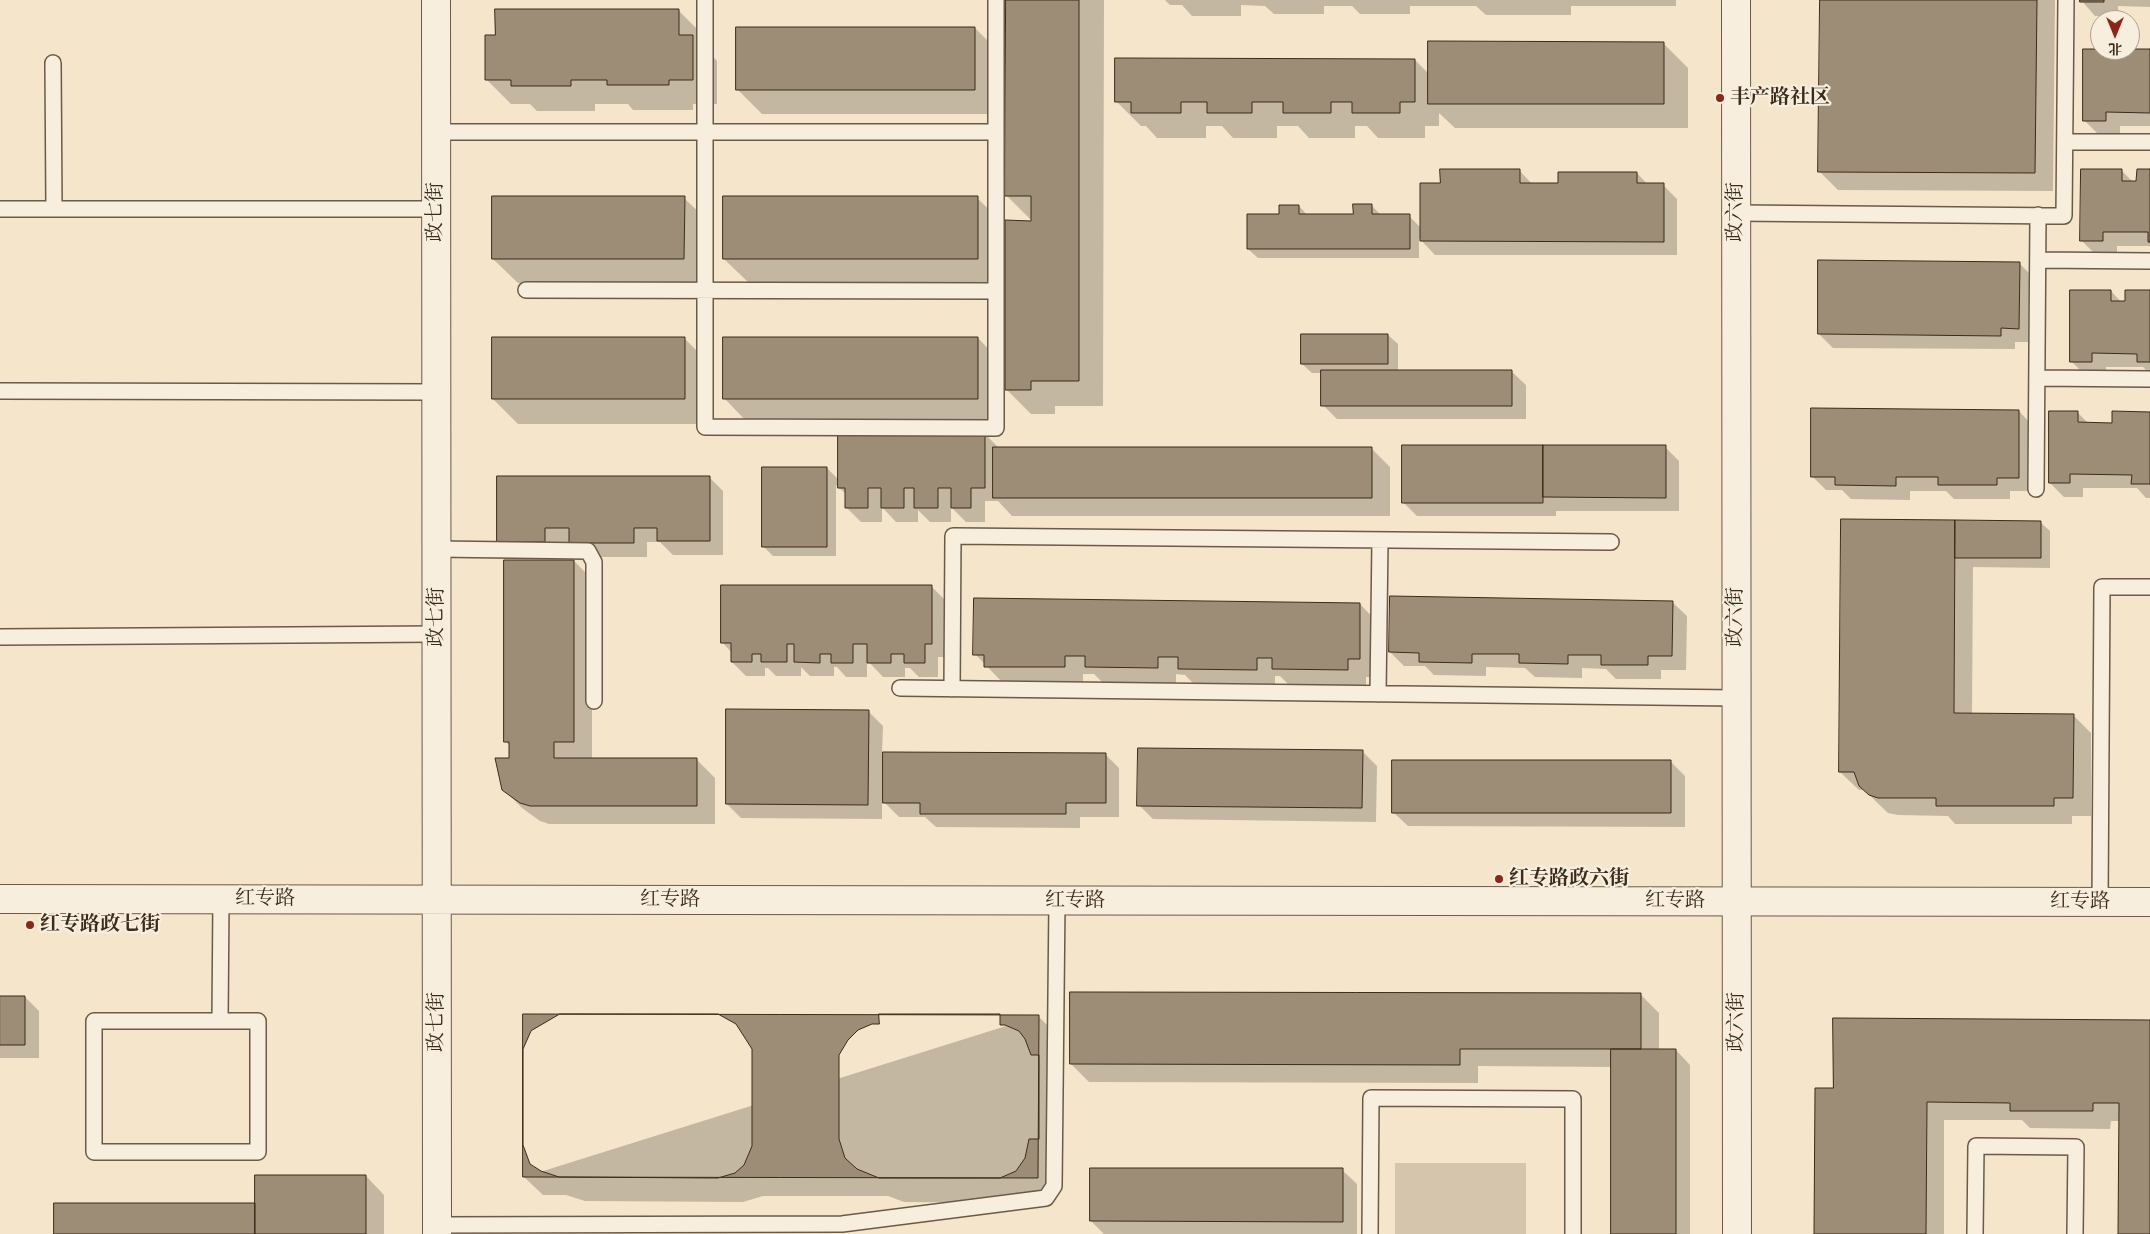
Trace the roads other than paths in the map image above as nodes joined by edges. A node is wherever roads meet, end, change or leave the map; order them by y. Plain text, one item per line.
1 (436, 0) edge
2 (705, 0) edge
3 (996, 0) edge
4 (1736, 0) edge
5 (2066, 0) edge
6 (52, 64) dead end
7 (436, 132) junction
8 (705, 132) junction
9 (996, 132) junction
10 (2065, 142) junction
11 (2150, 142) edge
12 (0, 209) edge
13 (54, 209) junction
14 (436, 210) junction
15 (1736, 213) junction
16 (2038, 215) junction
17 (2038, 260) junction
18 (2150, 261) edge
19 (526, 290) dead end
20 (705, 291) junction
21 (996, 291) junction
22 (2037, 378) junction
23 (2150, 379) edge
24 (0, 391) edge
25 (437, 392) junction
26 (2036, 489) dead end
27 (1380, 540) junction
28 (1611, 542) dead end
29 (437, 549) junction
30 (2150, 587) edge
31 (437, 634) junction
32 (0, 637) edge
33 (900, 688) dead end
34 (952, 689) junction
35 (1378, 694) junction
36 (1736, 698) junction
37 (594, 701) dead end
38 (0, 899) edge
39 (221, 900) junction
40 (437, 900) junction
41 (1057, 901) junction
42 (1737, 901) junction
43 (2100, 902) junction
44 (2150, 902) edge
45 (220, 1021) junction
46 (437, 1229) edge
47 (1370, 1234) edge
48 (1573, 1234) edge
49 (1737, 1234) edge
50 (1975, 1234) edge
51 (2075, 1234) edge

1 - 7 street, 政七街
2 - 8 lane
3 - 9 lane
4 - 15 street, 政六街
5 - 10 lane
6 - 13 lane
7 - 8 lane
7 - 14 street, 政七街
8 - 9 lane
8 - 20 lane
9 - 21 lane
10 - 11 lane
10 - 16 lane
12 - 13 lane
13 - 14 lane
14 - 25 street, 政七街
15 - 16 lane
15 - 36 street, 政六街
16 - 17 lane
17 - 18 lane
17 - 22 lane
19 - 20 lane
20 - 21 lane
20 - 21 lane
22 - 23 lane
22 - 26 lane
24 - 25 lane
25 - 29 street, 政七街
27 - 28 lane
27 - 34 lane
27 - 35 lane
29 - 31 street, 政七街
29 - 37 lane
30 - 43 lane
31 - 32 lane
31 - 40 street, 政七街
33 - 34 lane
34 - 35 lane
35 - 36 lane
36 - 42 street, 政六街
38 - 39 street, 红专路
39 - 40 street, 红专路
39 - 45 lane
40 - 41 street, 红专路
40 - 46 street, 政七街
41 - 42 street, 红专路
41 - 46 lane
42 - 43 street, 红专路
42 - 49 street, 政六街
43 - 44 street, 红专路
45 - 45 lane
47 - 48 lane
50 - 51 lane

